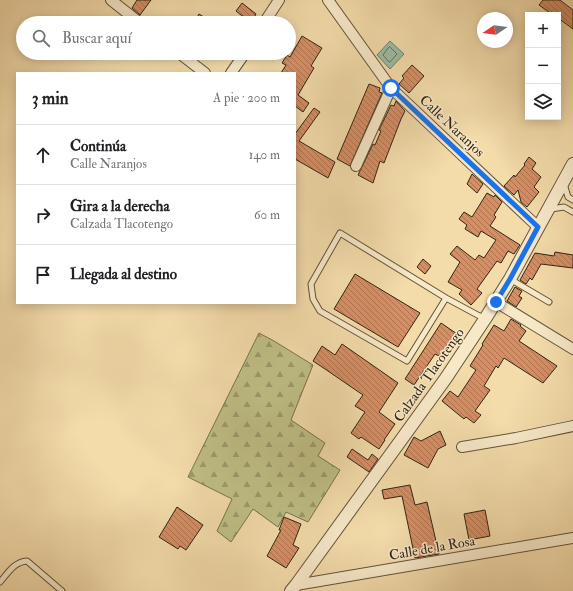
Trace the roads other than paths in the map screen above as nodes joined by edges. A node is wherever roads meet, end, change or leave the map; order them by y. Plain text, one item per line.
1 (111, 0) edge
2 (278, 0) edge
3 (328, 0) edge
4 (131, 16) edge
5 (268, 16) edge
6 (188, 60) edge
7 (240, 60) edge
8 (204, 72) edge
9 (233, 72) edge
10 (391, 88) junction
11 (573, 164) edge
12 (356, 166) dead end
13 (563, 182) junction
14 (573, 200) edge
15 (548, 209) junction
16 (573, 212) edge
17 (538, 227) junction
18 (510, 279) junction
19 (446, 298) junction
20 (496, 302) junction
21 (549, 302) dead end
22 (485, 320) junction
23 (573, 349) edge
24 (573, 426) edge
25 (462, 447) dead end
26 (573, 538) edge
27 (0, 582) edge
28 (293, 588) edge
29 (62, 591) edge

1 - 4 street
2 - 5 street
3 - 10 street, Calle Naranjos
6 - 8 street
7 - 9 street
10 - 12 street
10 - 17 street, Calle Naranjos
11 - 13 street, Calzada Tlacotengo
13 - 14 lane
13 - 15 street, Calzada Tlacotengo
15 - 16 lane
15 - 17 street, Calzada Tlacotengo
17 - 18 street, Calzada Tlacotengo
18 - 20 street, Calzada Tlacotengo
18 - 21 lane
19 - 19 lane
19 - 22 lane
20 - 22 street, Calzada Tlacotengo
20 - 23 street
22 - 28 street, Calzada Tlacotengo
24 - 25 street
26 - 28 street, Calle de la Rosa
27 - 29 lane

